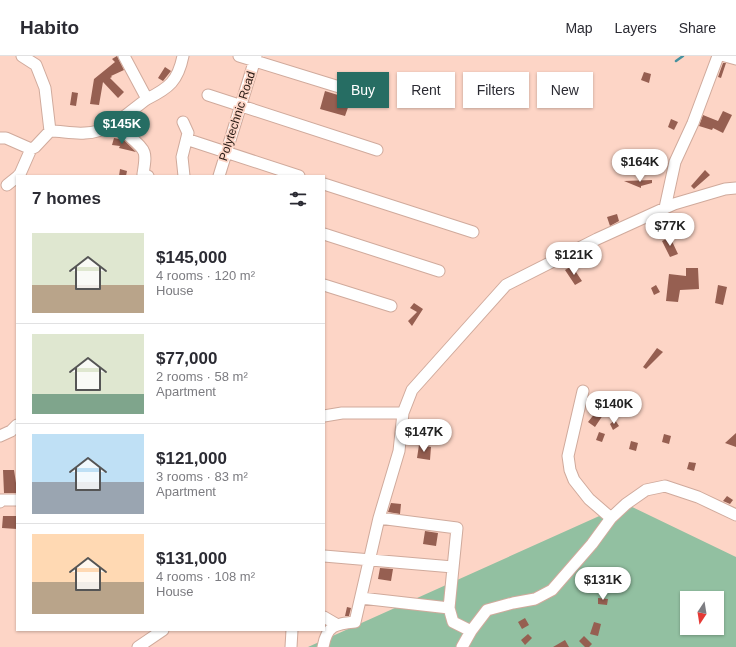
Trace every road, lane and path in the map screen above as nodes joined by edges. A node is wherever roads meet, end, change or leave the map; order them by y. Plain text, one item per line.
1 (22, 56) edge
2 (124, 56) edge
3 (183, 56) edge
4 (239, 56) edge
5 (718, 56) edge
6 (725, 56) edge
7 (256, 58) edge
8 (736, 59) edge
9 (337, 86) edge
10 (208, 95) dead end
11 (147, 99) junction
12 (240, 105) junction
13 (130, 113) junction
14 (183, 122) dead end
15 (50, 131) junction
16 (0, 138) edge
17 (189, 140) dead end
18 (31, 149) junction
19 (377, 150) dead end
20 (225, 152) junction
21 (18, 175) edge
22 (146, 175) edge
23 (184, 175) edge
24 (219, 175) edge
25 (296, 175) edge
26 (16, 177) edge
27 (325, 184) edge
28 (7, 185) dead end
29 (736, 188) edge
30 (665, 208) junction
31 (473, 232) dead end
32 (325, 234) edge
33 (439, 271) dead end
34 (325, 285) edge
35 (391, 306) dead end
36 (583, 392) dead end
37 (403, 413) junction
38 (325, 416) edge
39 (16, 427) edge
40 (0, 436) edge
41 (16, 500) edge
42 (0, 502) edge
43 (736, 515) edge
44 (379, 518) junction
45 (612, 518) junction
46 (325, 556) edge
47 (369, 559) junction
48 (453, 567) junction
49 (361, 598) junction
50 (449, 608) junction
51 (325, 618) edge
52 (336, 624) junction
53 (162, 631) edge
54 (292, 631) edge
55 (471, 631) junction
56 (138, 647) edge
57 (291, 647) edge
58 (323, 647) edge
59 (462, 647) edge

1 - 15 street
2 - 11 street
3 - 11 street
4 - 7 street
5 - 30 street
6 - 8 street
7 - 9 street
7 - 12 street, Polytechnic Road
10 - 12 street
11 - 13 street
12 - 19 street
12 - 20 street, Polytechnic Road
13 - 15 street
13 - 22 street
14 - 23 street
15 - 18 street
16 - 18 street
17 - 20 street
18 - 21 street
20 - 24 street, Polytechnic Road
20 - 25 street
26 - 28 street
27 - 31 street
29 - 30 street
30 - 37 street
32 - 33 street
34 - 35 street
36 - 45 street
37 - 38 street
37 - 44 street
39 - 40 street
41 - 42 street
43 - 45 street
44 - 47 street
44 - 48 street
45 - 55 street
46 - 47 street
47 - 48 street
47 - 49 street
48 - 50 street
49 - 50 street
49 - 52 street
50 - 55 street
51 - 52 street
52 - 58 street
53 - 56 street
54 - 57 street
55 - 59 street

